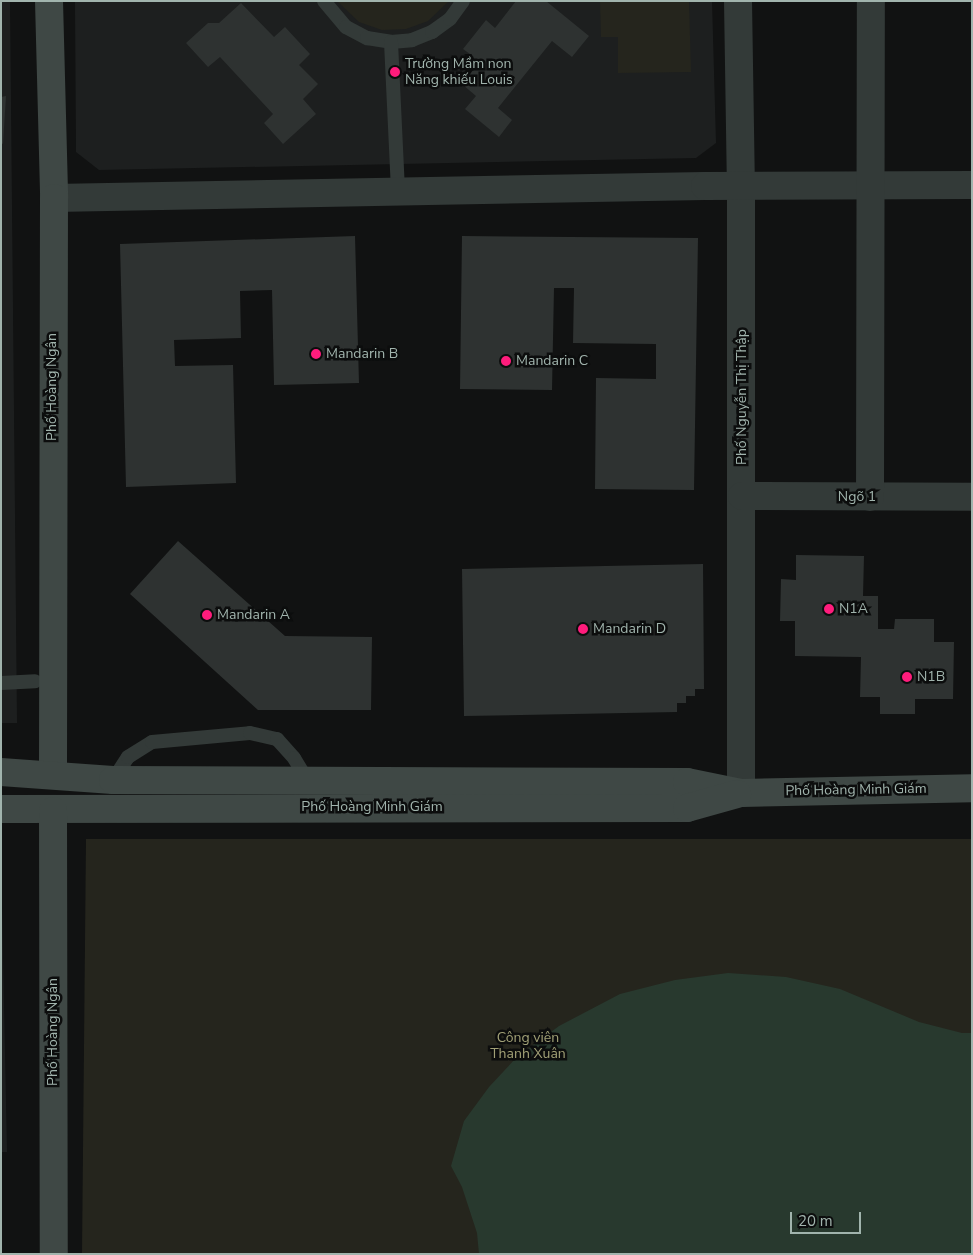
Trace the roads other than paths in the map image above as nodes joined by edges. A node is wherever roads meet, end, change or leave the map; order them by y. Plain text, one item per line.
1 (49, 1) edge
2 (324, 1) edge
3 (463, 1) edge
4 (738, 1) edge
5 (871, 1) edge
6 (391, 42) junction
7 (972, 185) edge
8 (741, 186) junction
9 (869, 186) junction
10 (398, 191) junction
11 (54, 198) junction
12 (742, 496) junction
13 (870, 497) junction
14 (972, 497) edge
15 (35, 681) dead end
16 (1, 683) edge
17 (1, 772) edge
18 (52, 774) junction
19 (113, 780) junction
20 (308, 781) junction
21 (972, 788) edge
22 (741, 793) junction
23 (1, 809) edge
24 (54, 811) junction
25 (54, 1254) edge

1 - 11 street, Phố Hoàng Ngân
2 - 6 lane
3 - 6 lane
4 - 8 street, Phố Nguyễn Thị Thập
5 - 9 street
6 - 10 lane
7 - 9 street
8 - 9 street
8 - 10 street
8 - 12 street, Phố Nguyễn Thị Thập
9 - 13 street
10 - 11 street
11 - 18 street, Phố Hoàng Ngân
12 - 13 street, Ngõ 1
12 - 22 street, Phố Nguyễn Thị Thập
13 - 14 street, Ngõ 1
15 - 16 lane
17 - 18 street, Phố Hoàng Minh Giám
18 - 19 street, Phố Hoàng Minh Giám
19 - 20 street, Phố Hoàng Minh Giám
19 - 20 lane
20 - 22 street, Phố Hoàng Minh Giám
21 - 22 street, Phố Hoàng Minh Giám
22 - 24 street, Phố Hoàng Minh Giám
23 - 24 street, Phố Hoàng Minh Giám
24 - 25 street, Phố Hoàng Ngân

